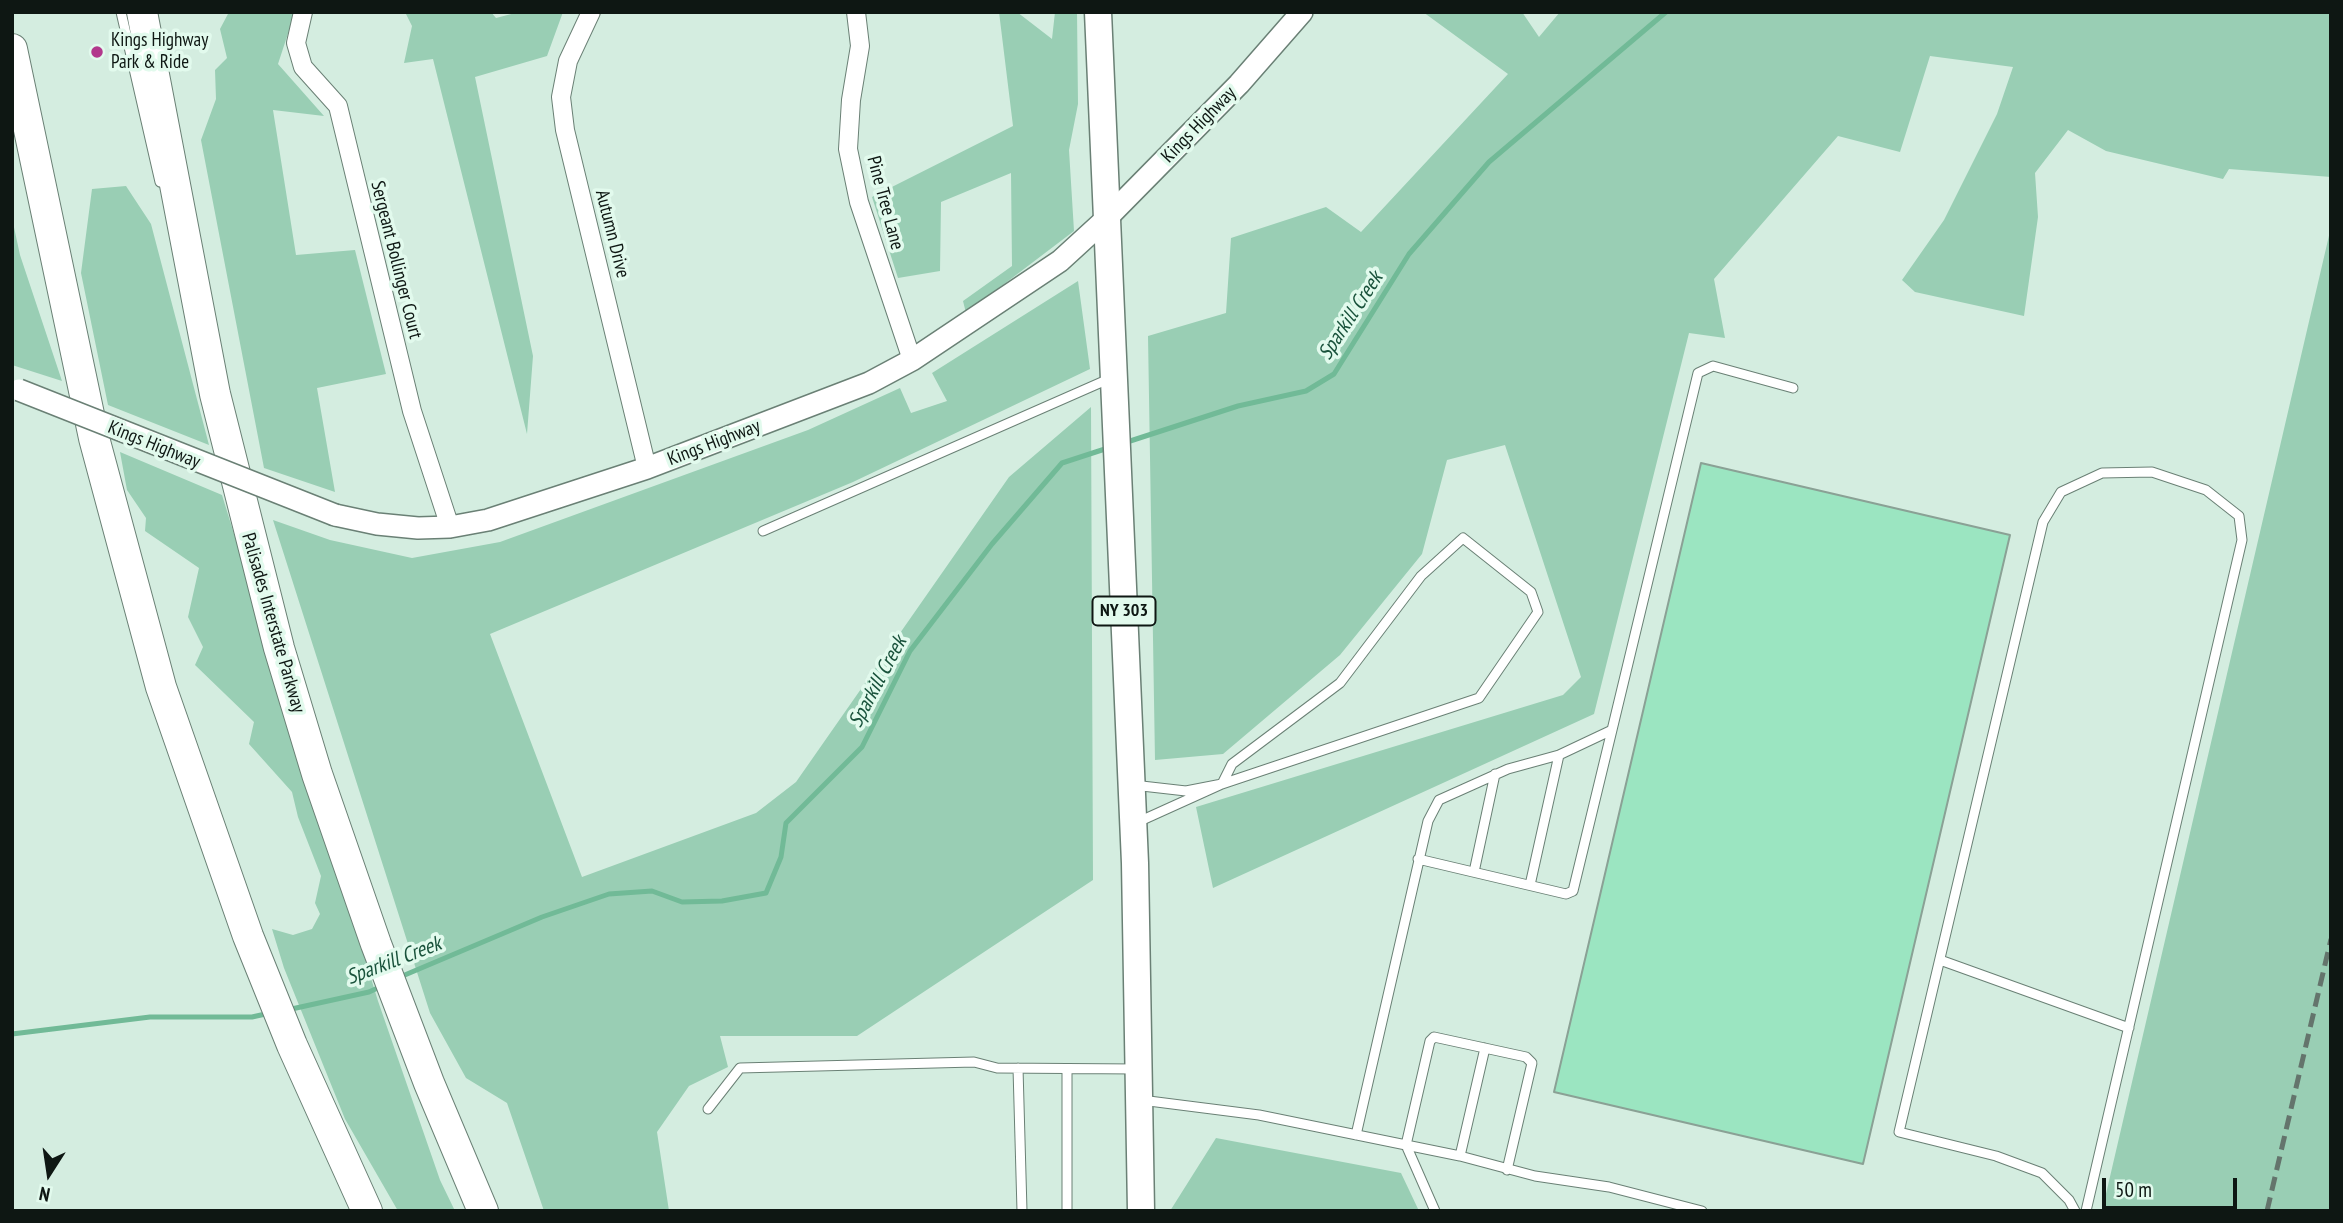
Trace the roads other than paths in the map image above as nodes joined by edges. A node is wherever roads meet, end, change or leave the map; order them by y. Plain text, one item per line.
1 (121, 12) edge
2 (142, 12) edge
3 (303, 12) edge
4 (591, 12) edge
5 (856, 12) edge
6 (1098, 12) edge
7 (1302, 12) edge
8 (12, 49) edge
9 (164, 199) dead end
10 (1107, 218) junction
11 (171, 225) dead end
12 (912, 360) junction
13 (1114, 377) junction
14 (15, 388) edge
15 (1793, 388) dead end
16 (215, 394) junction
17 (647, 468) junction
18 (450, 527) junction
19 (763, 531) dead end
20 (1612, 730) junction
21 (1559, 755) junction
22 (1495, 774) junction
23 (1222, 784) junction
24 (1131, 785) junction
25 (1133, 824) junction
26 (1418, 859) junction
27 (1474, 872) junction
28 (1530, 886) junction
29 (1940, 960) junction
30 (2129, 1028) junction
31 (1485, 1048) junction
32 (1018, 1068) junction
33 (1067, 1069) junction
34 (1139, 1069) junction
35 (1139, 1100) junction
36 (708, 1109) dead end
37 (1356, 1135) junction
38 (1406, 1145) junction
39 (1460, 1156) junction
40 (1507, 1170) junction
41 (367, 1211) edge
42 (483, 1211) edge
43 (1022, 1211) edge
44 (1067, 1211) edge
45 (1141, 1211) edge
46 (1435, 1211) edge
47 (1702, 1211) edge
48 (2075, 1211) edge
49 (2086, 1211) edge

1 - 9 lane
2 - 16 highway, Palisades Interstate Parkway
3 - 18 street, Sergeant Bollinger Court
4 - 17 street, Autumn Drive
5 - 12 street, Pine Tree Lane
6 - 10 main road, NY 303
7 - 10 street, Kings Highway
8 - 41 highway
10 - 12 street, Kings Highway
10 - 13 main road, NY 303
11 - 16 lane
12 - 17 street, Kings Highway
13 - 19 lane
13 - 24 main road, NY 303
14 - 18 street, Kings Highway, bridge
15 - 20 lane
16 - 42 highway, Palisades Interstate Parkway
17 - 18 street, Kings Highway
20 - 21 lane
20 - 28 lane
21 - 22 lane
21 - 28 lane
22 - 26 lane
22 - 27 lane
23 - 23 lane
23 - 24 lane
23 - 25 lane
24 - 25 main road, NY 303
25 - 34 main road, NY 303
26 - 27 lane
26 - 37 lane
27 - 28 lane
29 - 30 lane
29 - 30 lane
29 - 48 lane
30 - 49 lane
31 - 38 lane
31 - 39 lane
31 - 40 lane
32 - 33 lane
32 - 36 lane
32 - 43 lane
33 - 34 lane
33 - 44 lane
34 - 35 main road, NY 303
35 - 37 lane
35 - 45 main road, NY 303
37 - 38 lane
38 - 39 lane
38 - 46 lane
39 - 40 lane
40 - 47 lane

